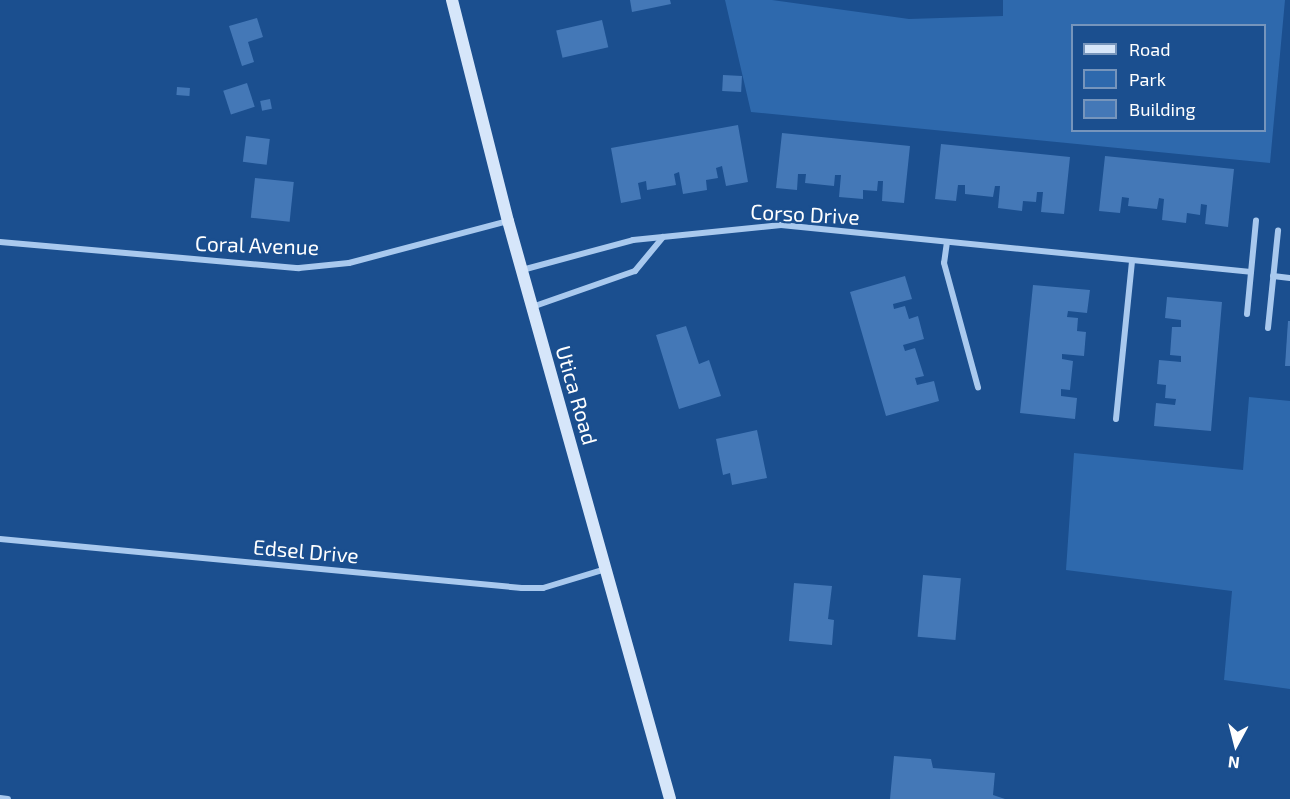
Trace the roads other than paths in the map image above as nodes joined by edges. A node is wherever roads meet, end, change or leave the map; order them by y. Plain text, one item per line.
1 (452, 0) edge
2 (1256, 220) dead end
3 (508, 221) junction
4 (1278, 231) dead end
5 (663, 237) junction
6 (0, 242) edge
7 (947, 242) junction
8 (1132, 261) junction
9 (522, 270) junction
10 (1251, 272) junction
11 (1274, 276) junction
12 (1290, 278) edge
13 (532, 307) junction
14 (1247, 314) dead end
15 (1268, 328) dead end
16 (978, 387) dead end
17 (1116, 419) dead end
18 (0, 539) edge
19 (607, 569) junction
20 (0, 798) edge
21 (8, 799) edge
22 (670, 799) edge

1 - 3 main road, Utica Road
2 - 10 street
3 - 6 street, Coral Avenue
3 - 9 main road, Utica Road
4 - 11 street
5 - 7 street, Corso Drive
5 - 9 street, Corso Drive
5 - 13 street
7 - 8 street, Corso Drive
7 - 16 street
8 - 10 street, Corso Drive
8 - 17 street
9 - 13 main road, Utica Road
10 - 14 street
11 - 12 street
11 - 15 street
13 - 19 main road, Utica Road
18 - 19 street, Edsel Drive
19 - 22 main road, Utica Road
20 - 21 street

